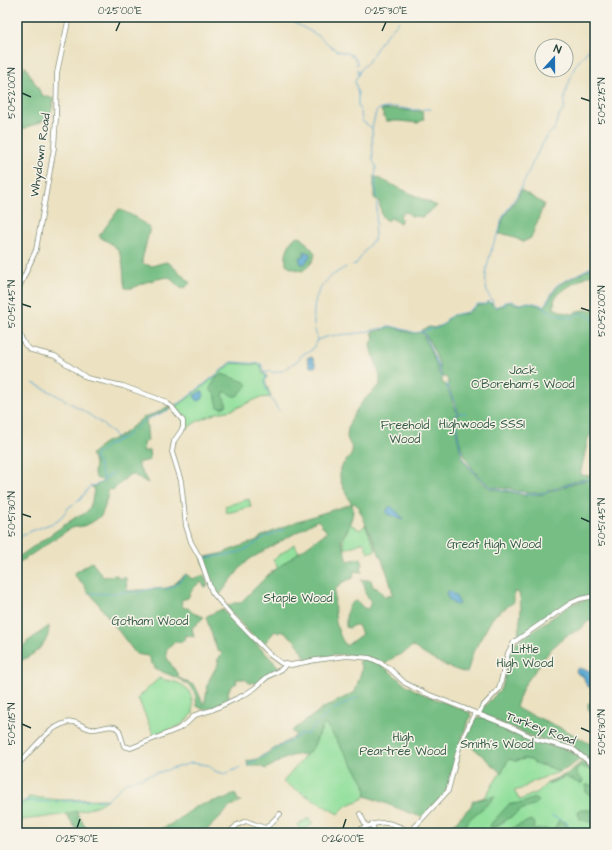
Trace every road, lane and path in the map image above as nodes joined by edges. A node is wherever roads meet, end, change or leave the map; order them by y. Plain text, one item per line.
1 (69, 17) edge
2 (17, 292) edge
3 (17, 330) edge
4 (595, 596) edge
5 (286, 664) junction
6 (476, 714) junction
7 (17, 765) edge
8 (595, 767) edge
9 (360, 814) dead end
10 (279, 818) dead end
11 (372, 824) junction
12 (366, 826) junction
13 (229, 833) edge
14 (353, 833) edge
15 (375, 833) edge
16 (409, 833) edge

1 - 2 street, Whydown Road
3 - 5 street
4 - 6 street
5 - 6 street
5 - 7 street
6 - 8 street, Turkey Road
6 - 16 street
9 - 12 street
10 - 13 street
11 - 12 street
11 - 15 street
11 - 16 street
12 - 14 street

